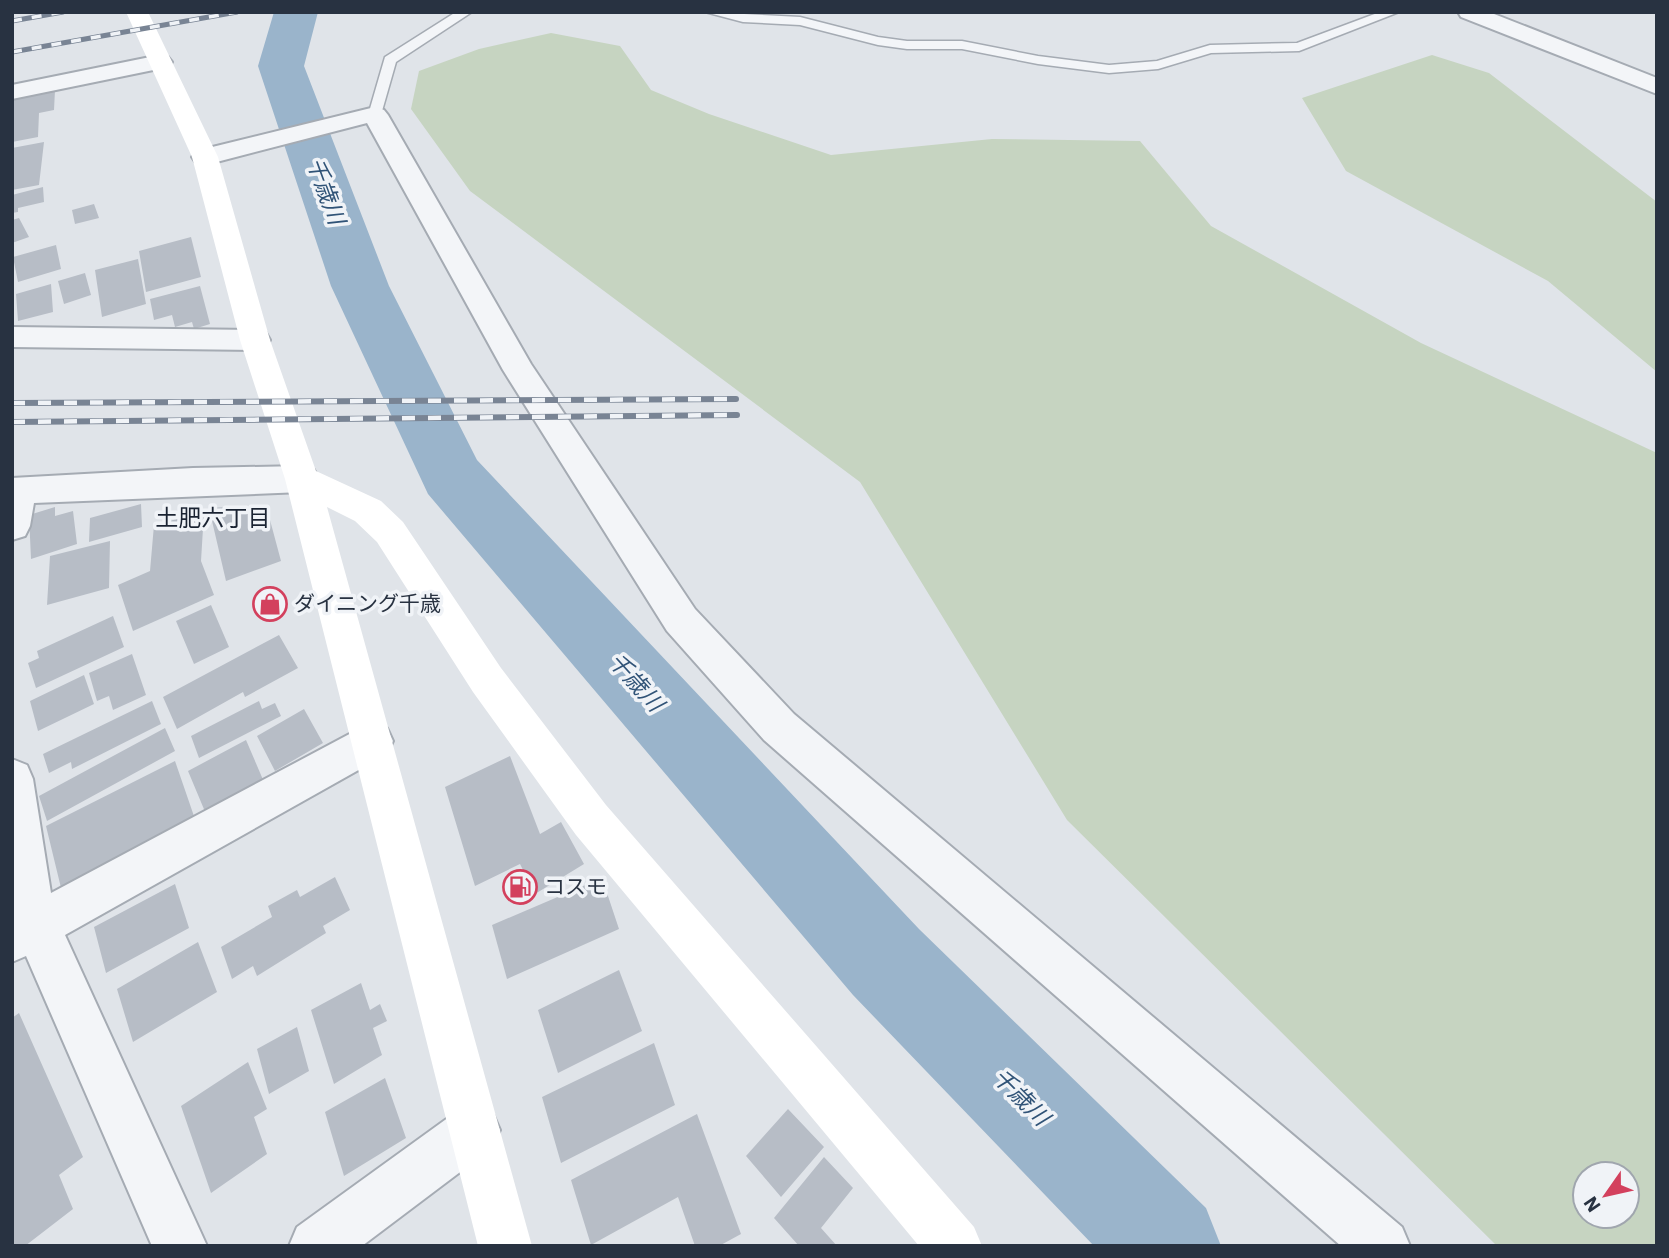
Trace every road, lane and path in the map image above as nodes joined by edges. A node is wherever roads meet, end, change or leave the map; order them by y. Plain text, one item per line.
1 (137, 12) edge
2 (466, 12) edge
3 (711, 12) edge
4 (1393, 12) edge
5 (1469, 12) edge
6 (160, 62) junction
7 (1657, 87) edge
8 (12, 92) edge
9 (367, 117) junction
10 (213, 155) junction
11 (12, 337) edge
12 (255, 340) junction
13 (302, 479) junction
14 (15, 491) edge
15 (12, 526) edge
16 (372, 741) junction
17 (12, 779) edge
18 (24, 932) edge
19 (474, 1130) junction
20 (180, 1246) edge
21 (316, 1246) edge
22 (505, 1246) edge
23 (955, 1246) edge
24 (1383, 1246) edge

1 - 6 street
2 - 9 lane
3 - 4 lane
5 - 7 street
6 - 8 street
6 - 10 street
9 - 10 street
9 - 24 street
10 - 12 street
11 - 12 street
12 - 13 street
13 - 14 street
13 - 16 street
13 - 23 street
14 - 15 street
16 - 18 street
16 - 19 street
17 - 18 street
18 - 20 street
19 - 21 street
19 - 22 street

